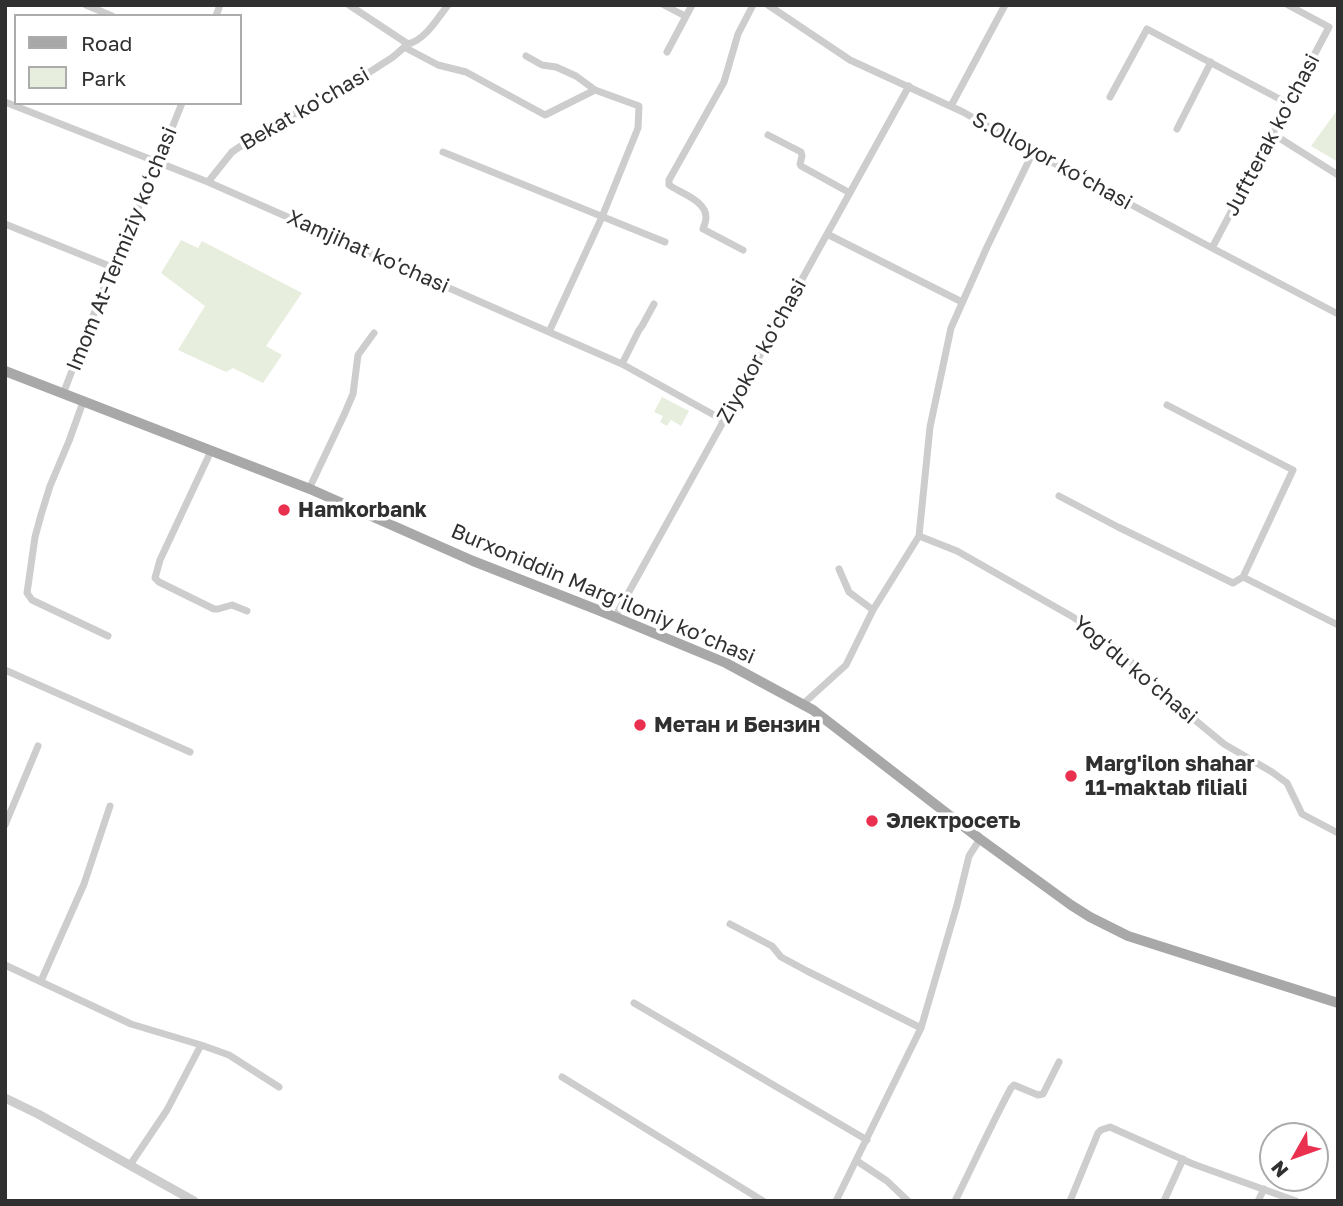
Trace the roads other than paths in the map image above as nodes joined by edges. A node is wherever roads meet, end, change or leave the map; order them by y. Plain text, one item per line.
1 (86, 5) edge
2 (349, 5) edge
3 (448, 5) edge
4 (664, 5) edge
5 (692, 5) edge
6 (753, 5) edge
7 (768, 5) edge
8 (1005, 5) edge
9 (1288, 5) edge
10 (107, 14) edge
11 (685, 16) junction
12 (406, 45) junction
13 (667, 52) dead end
14 (526, 56) dead end
15 (1211, 62) junction
16 (909, 86) junction
17 (595, 90) junction
18 (1110, 97) dead end
19 (5, 103) edge
20 (1289, 104) junction
21 (181, 105) edge
22 (951, 106) junction
23 (1177, 129) dead end
24 (1273, 134) junction
25 (768, 135) dead end
26 (443, 152) dead end
27 (1033, 152) junction
28 (159, 163) junction
29 (1338, 175) edge
30 (208, 182) junction
31 (850, 193) junction
32 (602, 217) junction
33 (5, 224) edge
34 (827, 234) junction
35 (665, 242) dead end
36 (1212, 248) junction
37 (743, 250) dead end
38 (112, 267) junction
39 (962, 302) junction
40 (654, 304) dead end
41 (1338, 314) edge
42 (550, 332) junction
43 (374, 333) dead end
44 (622, 364) junction
45 (5, 372) edge
46 (63, 394) junction
47 (83, 402) junction
48 (1167, 405) dead end
49 (723, 421) junction
50 (211, 450) junction
51 (309, 489) junction
52 (1059, 496) dead end
53 (919, 536) junction
54 (839, 569) dead end
55 (1243, 577) junction
56 (873, 610) junction
57 (247, 611) dead end
58 (615, 617) junction
59 (1338, 625) edge
60 (107, 636) dead end
61 (5, 670) edge
62 (803, 704) junction
63 (38, 746) dead end
64 (190, 752) dead end
65 (110, 806) dead end
66 (5, 825) edge
67 (1338, 833) edge
68 (980, 839) junction
69 (730, 924) dead end
70 (5, 965) edge
71 (41, 981) junction
72 (634, 1003) dead end
73 (1338, 1003) edge
74 (921, 1028) junction
75 (201, 1045) junction
76 (1059, 1062) dead end
77 (562, 1077) dead end
78 (279, 1087) dead end
79 (5, 1098) edge
80 (867, 1140) junction
81 (1183, 1159) junction
82 (857, 1161) junction
83 (130, 1165) junction
84 (1259, 1187) edge
85 (1272, 1192) edge
86 (194, 1201) edge
87 (763, 1201) edge
88 (836, 1201) edge
89 (908, 1201) edge
90 (955, 1201) edge
91 (1070, 1201) edge
92 (1164, 1201) edge
93 (1296, 1201) edge

1 - 10 street
2 - 12 street
3 - 12 street
4 - 11 street
5 - 11 street
6 - 37 street
7 - 16 street, S.Olloyor koʻchasi
8 - 22 street
9 - 20 street, Juftterak koʻchasi
11 - 13 street
12 - 17 street
12 - 30 street, Bekat ko'chasi
14 - 17 street
15 - 18 street
15 - 20 street
15 - 23 street
16 - 22 street, S.Olloyor koʻchasi
16 - 31 street, Ziyokor ko'chasi
17 - 32 street
19 - 28 street, Xamjihat ko'chasi
20 - 24 street, Juftterak koʻchasi
21 - 28 street, Imom At-Termiziy koʻchasi
22 - 27 street, S.Olloyor koʻchasi
24 - 29 street
24 - 36 street, Juftterak koʻchasi
25 - 31 street
26 - 32 street
27 - 36 street, S.Olloyor koʻchasi
27 - 39 street
28 - 30 street, Xamjihat ko'chasi
28 - 38 street, Imom At-Termiziy koʻchasi
30 - 42 street, Xamjihat ko'chasi
31 - 34 street, Ziyokor ko'chasi
32 - 35 street
32 - 42 street
33 - 38 street
34 - 39 street
34 - 49 street, Ziyokor ko'chasi
36 - 41 street, S.Olloyor koʻchasi
38 - 46 street, Imom At-Termiziy koʻchasi
39 - 53 street
40 - 44 street
42 - 44 street, Xamjihat ko'chasi
43 - 51 street
44 - 49 street, Xamjihat ko'chasi
45 - 46 main road, Burxoniddin Marg’iloniy ko’chasi
46 - 47 main road, Burxoniddin Marg’iloniy ko’chasi
47 - 50 main road, Burxoniddin Marg’iloniy ko’chasi
47 - 60 street
48 - 55 street
49 - 58 street, Ziyokor ko'chasi
50 - 51 main road, Burxoniddin Marg’iloniy ko’chasi
50 - 57 street
51 - 58 main road, Burxoniddin Marg’iloniy ko’chasi
52 - 55 street
53 - 56 street
53 - 67 street, Yogʻdu koʻchasi
54 - 56 street
55 - 59 street
56 - 62 street
58 - 62 main road, Burxoniddin Marg’iloniy ko’chasi
61 - 64 street
62 - 68 main road, Burxoniddin Marg’iloniy ko’chasi
63 - 66 street
65 - 71 street
68 - 73 main road, Burxoniddin Marg’iloniy ko’chasi
68 - 74 street
69 - 74 street
70 - 71 street
71 - 75 street
72 - 80 street
74 - 80 street
75 - 78 street
75 - 83 street
76 - 90 street
77 - 87 street
79 - 83 street
80 - 82 street
81 - 84 street
81 - 91 street
81 - 92 street
82 - 88 street
82 - 89 street
83 - 86 street
85 - 93 street

